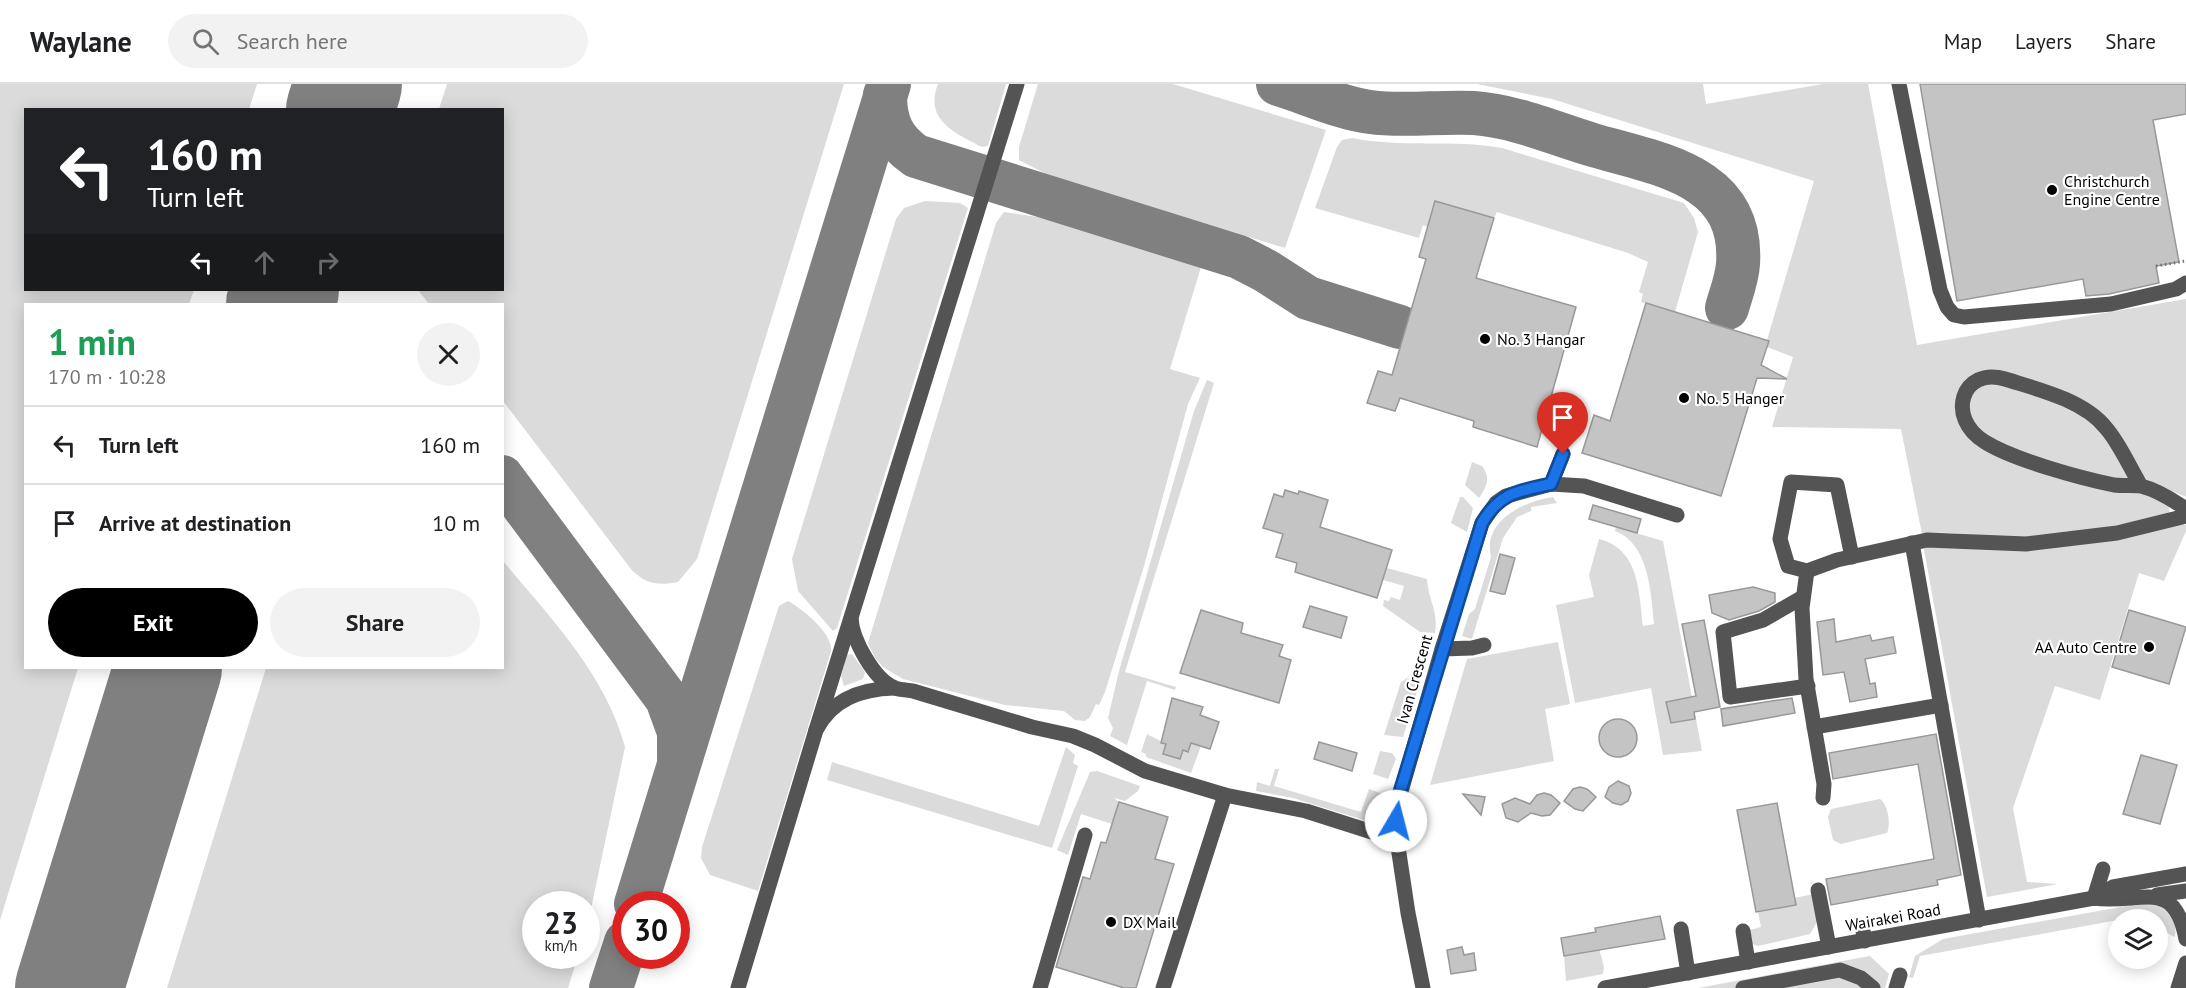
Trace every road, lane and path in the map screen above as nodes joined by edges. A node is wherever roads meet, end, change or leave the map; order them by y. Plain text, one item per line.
1 (1017, 84) edge
2 (1899, 84) edge
3 (2186, 261) edge
4 (2156, 266) dead end
5 (2186, 283) edge
6 (1563, 454) dead end
7 (1551, 484) junction
8 (2141, 486) junction
9 (2186, 508) edge
10 (1677, 515) dead end
11 (2186, 516) edge
12 (1912, 543) junction
13 (1852, 557) junction
14 (1807, 572) junction
15 (1803, 597) junction
16 (851, 616) junction
17 (1484, 645) dead end
18 (1442, 648) junction
19 (1808, 686) junction
20 (894, 688) junction
21 (1941, 705) junction
22 (1814, 727) junction
23 (816, 730) junction
24 (1225, 795) junction
25 (1823, 798) dead end
26 (1085, 835) dead end
27 (1397, 840) junction
28 (2103, 869) dead end
29 (2186, 874) edge
30 (1818, 890) dead end
31 (2186, 891) edge
32 (2157, 895) junction
33 (2094, 898) junction
34 (1979, 920) junction
35 (1681, 929) dead end
36 (1743, 931) dead end
37 (2186, 939) edge
38 (1829, 947) junction
39 (1748, 962) junction
40 (2186, 963) edge
41 (1688, 973) junction
42 (738, 988) edge
43 (1040, 988) edge
44 (1163, 988) edge
45 (1423, 988) edge
46 (1605, 988) edge
47 (1743, 988) edge
48 (1873, 988) edge
49 (2178, 988) edge

1 - 16 street
2 - 5 street
3 - 4 path
6 - 7 street
7 - 10 street, Ivan Crescent
7 - 18 street, Ivan Crescent
8 - 8 street
8 - 9 street
11 - 12 street
12 - 13 street
12 - 21 street
13 - 14 street
13 - 14 street
14 - 15 street
15 - 19 street
15 - 19 street
16 - 20 street
16 - 23 street
17 - 18 street
18 - 27 street, Ivan Crescent
19 - 22 street
20 - 23 street
20 - 24 street
21 - 22 street
21 - 34 street
22 - 25 street
23 - 42 street
24 - 27 street
24 - 44 street
26 - 43 street
27 - 45 street, Ivan Crescent
28 - 33 street
29 - 33 street, Wairakei Road
30 - 38 street
31 - 32 street
32 - 33 street
32 - 37 street
33 - 34 street, Wairakei Road
34 - 38 street, Wairakei Road
35 - 41 street
36 - 39 street
38 - 39 street, Wairakei Road
39 - 41 street, Wairakei Road
40 - 49 street
41 - 46 street, Wairakei Road
47 - 48 street

